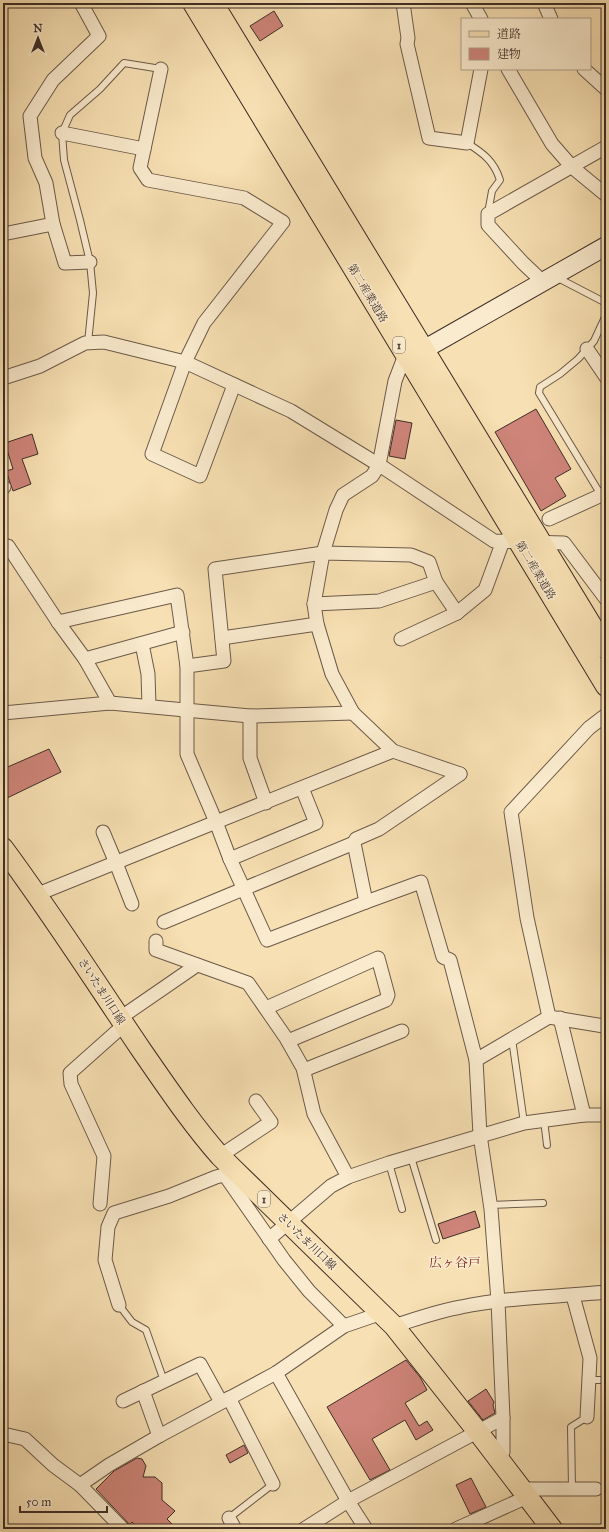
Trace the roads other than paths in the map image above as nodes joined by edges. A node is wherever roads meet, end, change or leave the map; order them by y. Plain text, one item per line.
1 (81, 3) edge
2 (193, 3) edge
3 (213, 3) edge
4 (403, 3) edge
5 (472, 3) edge
6 (544, 3) edge
7 (480, 18) edge
8 (552, 18) edge
9 (161, 69) joint
10 (481, 70) edge
11 (509, 70) edge
12 (585, 70) edge
13 (606, 89) edge
14 (62, 133) junction
15 (467, 142) junction
16 (606, 147) edge
17 (144, 149) junction
18 (572, 167) junction
19 (606, 195) edge
20 (488, 214) junction
21 (53, 224) junction
22 (3, 234) edge
23 (606, 246) edge
24 (90, 262) junction
25 (549, 279) junction
26 (606, 303) edge
27 (606, 315) edge
28 (88, 343) junction
29 (587, 349) junction
30 (414, 353) junction
31 (185, 362) junction
32 (606, 377) edge
33 (3, 378) edge
34 (234, 385) junction
35 (379, 465) junction
36 (603, 494) edge
37 (549, 520) dead end
38 (511, 542) junction
39 (542, 542) junction
40 (8, 546) dead end
41 (323, 553) junction
42 (436, 582) junction
43 (606, 599) edge
44 (314, 604) junction
45 (457, 613) junction
46 (58, 622) junction
47 (317, 624) junction
48 (183, 632) junction
49 (222, 638) junction
50 (401, 639) dead end
51 (142, 644) junction
52 (606, 649) edge
53 (85, 659) junction
54 (187, 666) junction
55 (606, 686) edge
56 (110, 703) junction
57 (149, 706) junction
58 (187, 710) junction
59 (3, 713) edge
60 (354, 713) junction
61 (606, 715) edge
62 (250, 716) junction
63 (393, 751) junction
64 (302, 788) junction
65 (266, 803) junction
66 (216, 822) junction
67 (103, 832) dead end
68 (354, 843) junction
69 (3, 848) edge
70 (230, 859) junction
71 (116, 863) junction
72 (243, 888) junction
73 (38, 894) junction
74 (366, 902) junction
75 (132, 904) dead end
76 (164, 922) dead end
77 (156, 941) dead end
78 (197, 964) junction
79 (266, 1008) junction
80 (555, 1018) junction
81 (122, 1021) junction
82 (604, 1026) dead end
83 (402, 1031) dead end
84 (512, 1038) junction
85 (288, 1041) junction
86 (476, 1060) junction
87 (304, 1070) junction
88 (256, 1100) dead end
89 (584, 1115) junction
90 (606, 1115) edge
91 (544, 1120) junction
92 (524, 1123) junction
93 (480, 1135) junction
94 (547, 1145) dead end
95 (410, 1157) junction
96 (389, 1163) junction
97 (226, 1167) junction
98 (348, 1177) junction
99 (100, 1204) dead end
100 (543, 1204) dead end
101 (490, 1205) junction
102 (402, 1209) dead end
103 (288, 1222) junction
104 (269, 1239) junction
105 (436, 1240) dead end
106 (606, 1292) edge
107 (573, 1296) junction
108 (498, 1301) junction
109 (119, 1305) joint
110 (388, 1320) junction
111 (344, 1326) junction
112 (276, 1373) junction
113 (589, 1380) junction
114 (606, 1380) edge
115 (164, 1381) junction
116 (143, 1391) junction
117 (225, 1400) junction
118 (123, 1401) dead end
119 (587, 1417) joint
120 (503, 1418) junction
121 (478, 1432) junction
122 (3, 1434) edge
123 (159, 1436) junction
124 (499, 1460) junction
125 (273, 1484) joint
126 (80, 1485) junction
127 (572, 1489) junction
128 (596, 1489) dead end
129 (524, 1493) junction
130 (348, 1501) junction
131 (232, 1523) edge
132 (123, 1529) edge
133 (304, 1529) edge
134 (366, 1529) edge
135 (456, 1529) edge
136 (552, 1529) edge

1 - 21 street
2 - 30 main road, 第二産業道路 / 1
3 - 30 main road, 第二産業道路 / 1
4 - 15 street
5 - 7 street
6 - 8 street
9 - 14 lane
9 - 17 street
10 - 15 street
11 - 18 street
12 - 13 street
14 - 17 street
14 - 24 lane
15 - 20 lane
16 - 18 street
17 - 31 street
18 - 19 street
18 - 20 street
20 - 25 street
21 - 22 street
21 - 24 street
23 - 25 street
24 - 28 lane
25 - 26 lane
25 - 30 street
27 - 29 lane
28 - 31 street
28 - 33 street
29 - 32 street
29 - 36 lane
30 - 35 street
30 - 38 main road, 第二産業道路 / 1
30 - 39 main road, 第二産業道路 / 1
31 - 34 street
31 - 34 street
34 - 35 street
35 - 38 street
35 - 41 street
36 - 37 street
38 - 39 street
38 - 45 street
38 - 55 main road, 第二産業道路 / 1
39 - 43 street
39 - 52 main road, 第二産業道路 / 1
40 - 46 street
41 - 42 street
41 - 44 street
41 - 49 street
42 - 44 street
42 - 45 street
44 - 47 street
45 - 50 street
46 - 48 street
46 - 53 street
47 - 49 street
47 - 60 street
48 - 51 street
48 - 54 street
49 - 54 street
51 - 53 street
51 - 57 street
53 - 56 street
54 - 58 street
56 - 57 street
56 - 59 street
57 - 58 street
58 - 62 street
58 - 66 street
60 - 62 street
60 - 63 street
61 - 80 street
62 - 65 street
63 - 64 street
63 - 68 street
64 - 65 street
64 - 70 street
65 - 66 street
66 - 70 street
66 - 71 street
67 - 71 street
68 - 72 street
68 - 74 street
69 - 73 main road, さいたま川口線 / 1
70 - 72 street
71 - 73 street
71 - 75 street
72 - 74 street
72 - 76 street
73 - 81 main road, さいたま川口線 / 1
74 - 86 street
77 - 78 street
78 - 79 street
78 - 81 street
79 - 85 street
79 - 85 street
80 - 82 street
80 - 84 street
80 - 89 street
81 - 97 main road, さいたま川口線 / 1
81 - 99 street
83 - 87 street
84 - 86 street
84 - 92 lane
85 - 87 street
86 - 93 street
87 - 98 street
88 - 97 street
89 - 90 street
89 - 91 street
91 - 92 street
91 - 94 lane
92 - 93 street
93 - 95 street
93 - 101 street
95 - 96 street
95 - 105 lane
96 - 98 street
96 - 102 lane
97 - 103 main road, さいたま川口線 / 1
97 - 104 street
97 - 109 street
98 - 103 street
100 - 101 lane
101 - 108 street
103 - 104 street
103 - 110 main road, さいたま川口線 / 1
104 - 111 street
106 - 107 street
107 - 108 street
107 - 113 street
108 - 110 street
108 - 120 street
109 - 115 lane
110 - 111 street
110 - 121 main road, さいたま川口線 / 1
111 - 112 street
112 - 117 street
112 - 130 street
113 - 114 lane
113 - 119 street
115 - 116 street
115 - 117 street
116 - 118 street
116 - 123 street
117 - 123 street
117 - 125 street
119 - 127 lane
120 - 121 street
120 - 124 street
121 - 124 main road, さいたま川口線 / 1
121 - 130 street
122 - 126 street
123 - 126 street
124 - 129 main road, さいたま川口線 / 1
125 - 131 lane
126 - 132 street
127 - 128 street
127 - 129 street
129 - 135 street
129 - 136 main road, さいたま川口線 / 1
130 - 133 street
130 - 134 street

